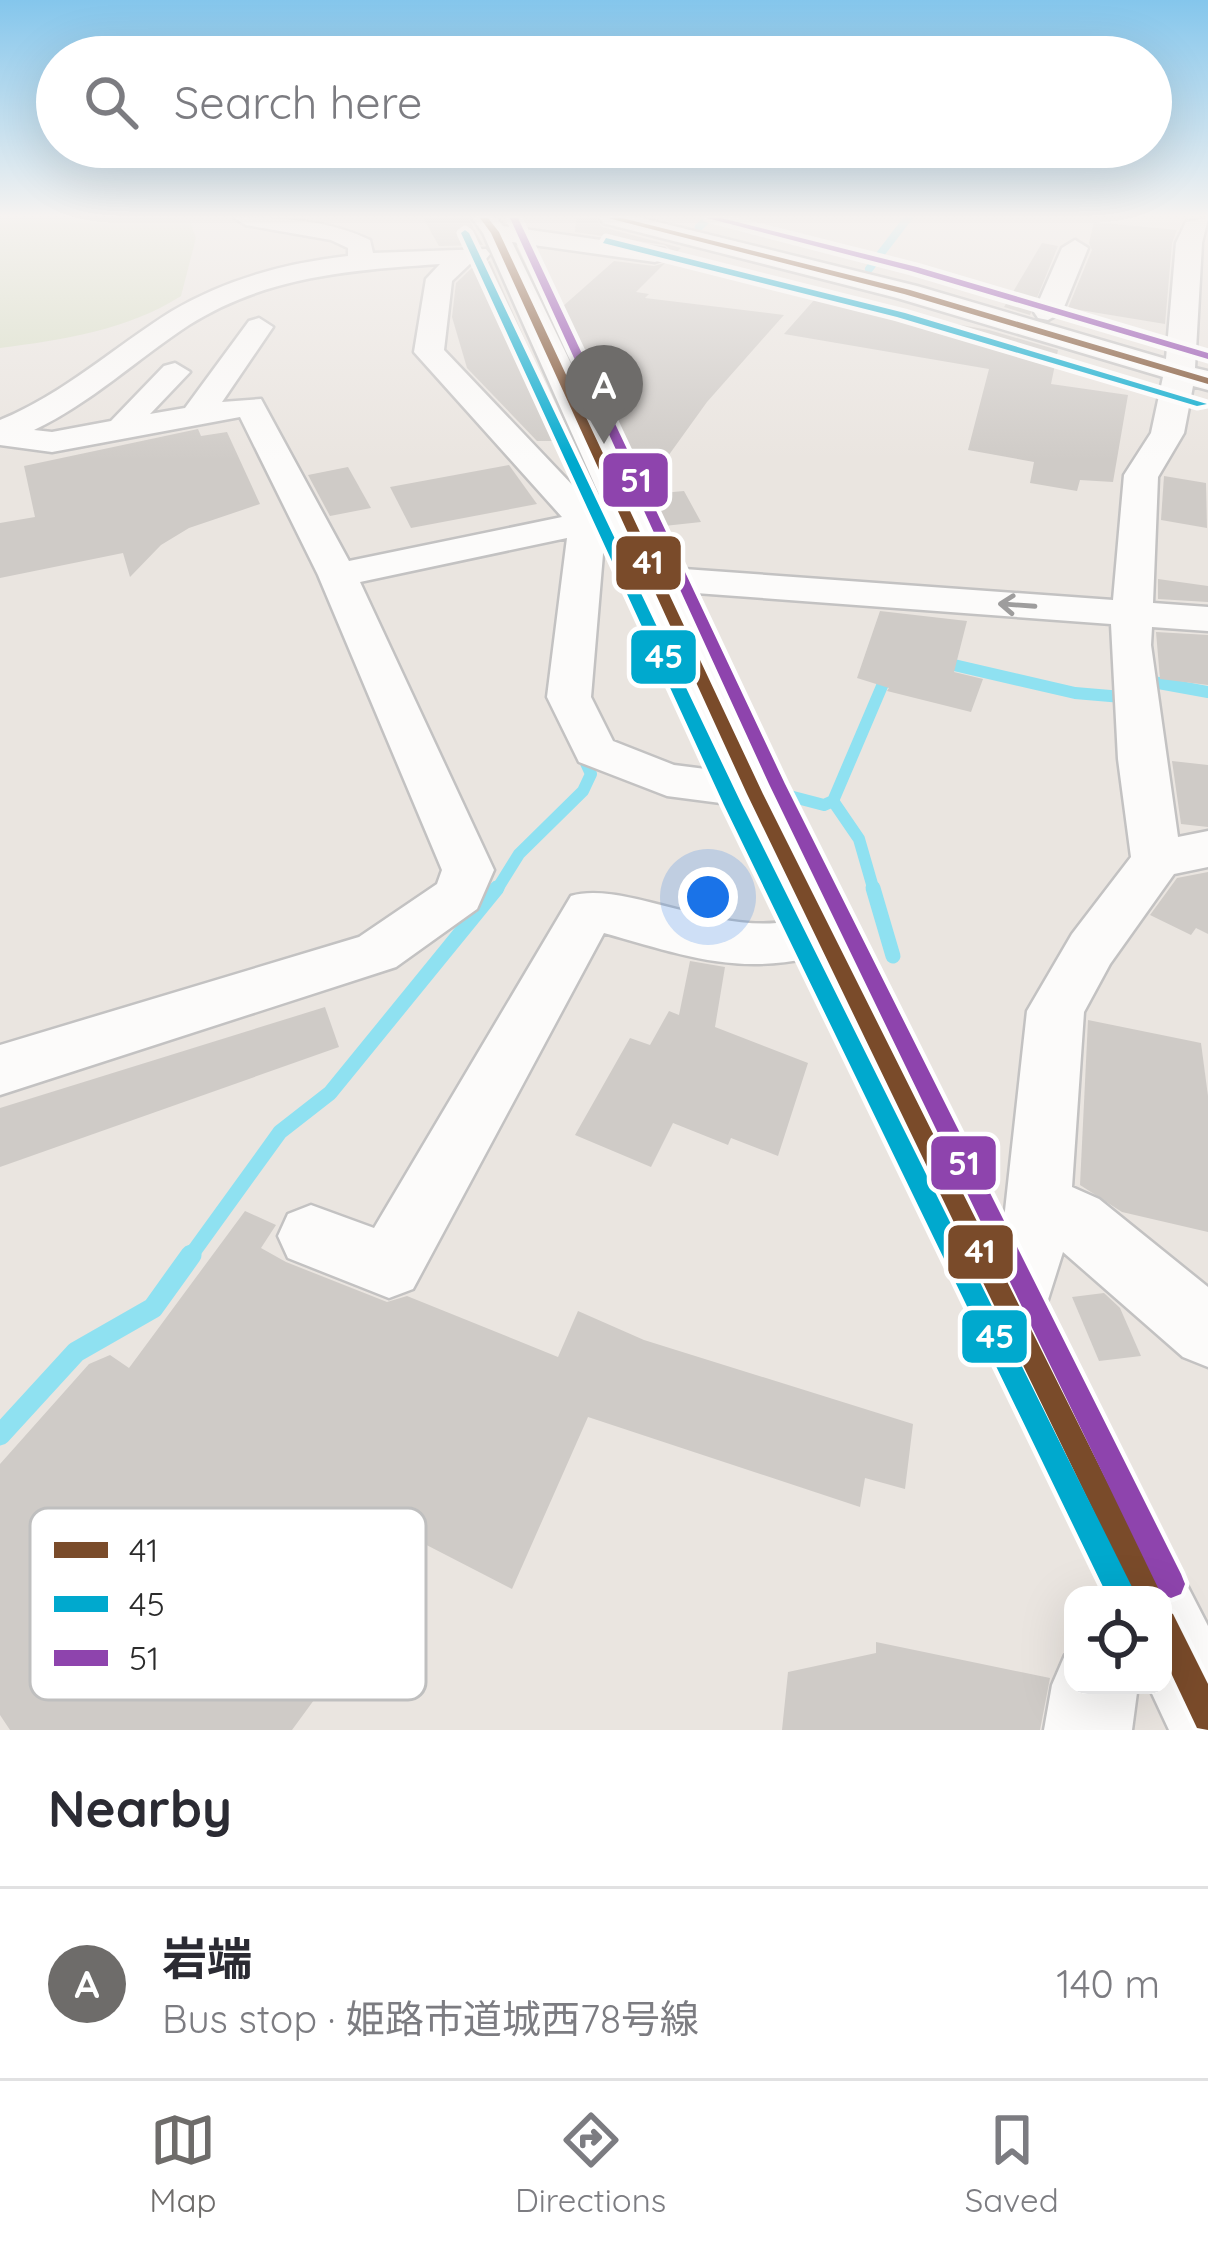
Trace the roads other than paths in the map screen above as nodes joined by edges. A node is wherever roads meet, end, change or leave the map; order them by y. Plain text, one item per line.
1 (215, 299) edge
2 (436, 299) edge
3 (506, 299) edge
4 (924, 299) edge
5 (1054, 299) edge
6 (1193, 299) edge
7 (1048, 312) junction
8 (976, 313) junction
9 (259, 328) dead end
10 (1191, 333) edge
11 (176, 372) dead end
12 (1195, 377) edge
13 (197, 414) junction
14 (127, 427) junction
15 (0, 434) edge
16 (625, 514) junction
17 (587, 522) junction
18 (337, 575) junction
19 (658, 579) junction
20 (1134, 614) junction
21 (1208, 619) edge
22 (754, 791) junction
23 (1183, 854) edge
24 (825, 934) junction
25 (0, 1070) edge
26 (1039, 1204) junction
27 (311, 1236) dead end
28 (1011, 1307) junction
29 (1208, 1332) edge
30 (1126, 1574) edge
31 (1172, 1643) edge
32 (1094, 1694) edge
33 (1208, 1718) edge
34 (1088, 1730) edge

1 - 15 street
2 - 17 street
3 - 16 street
4 - 8 street
5 - 7 street
6 - 10 street
7 - 8 street
7 - 10 street
8 - 12 street
9 - 13 street
10 - 12 street
11 - 14 street
12 - 20 street
13 - 14 street
13 - 18 street
14 - 15 street
16 - 17 street
16 - 19 street
17 - 18 street
17 - 22 street
18 - 25 street
20 -> 19 street
19 - 22 street
20 - 21 street
20 - 23 street
22 - 24 street
23 - 26 street
24 - 27 street
24 - 28 street
26 - 28 street
26 - 29 street
28 - 30 street
31 - 33 street
32 - 34 street

